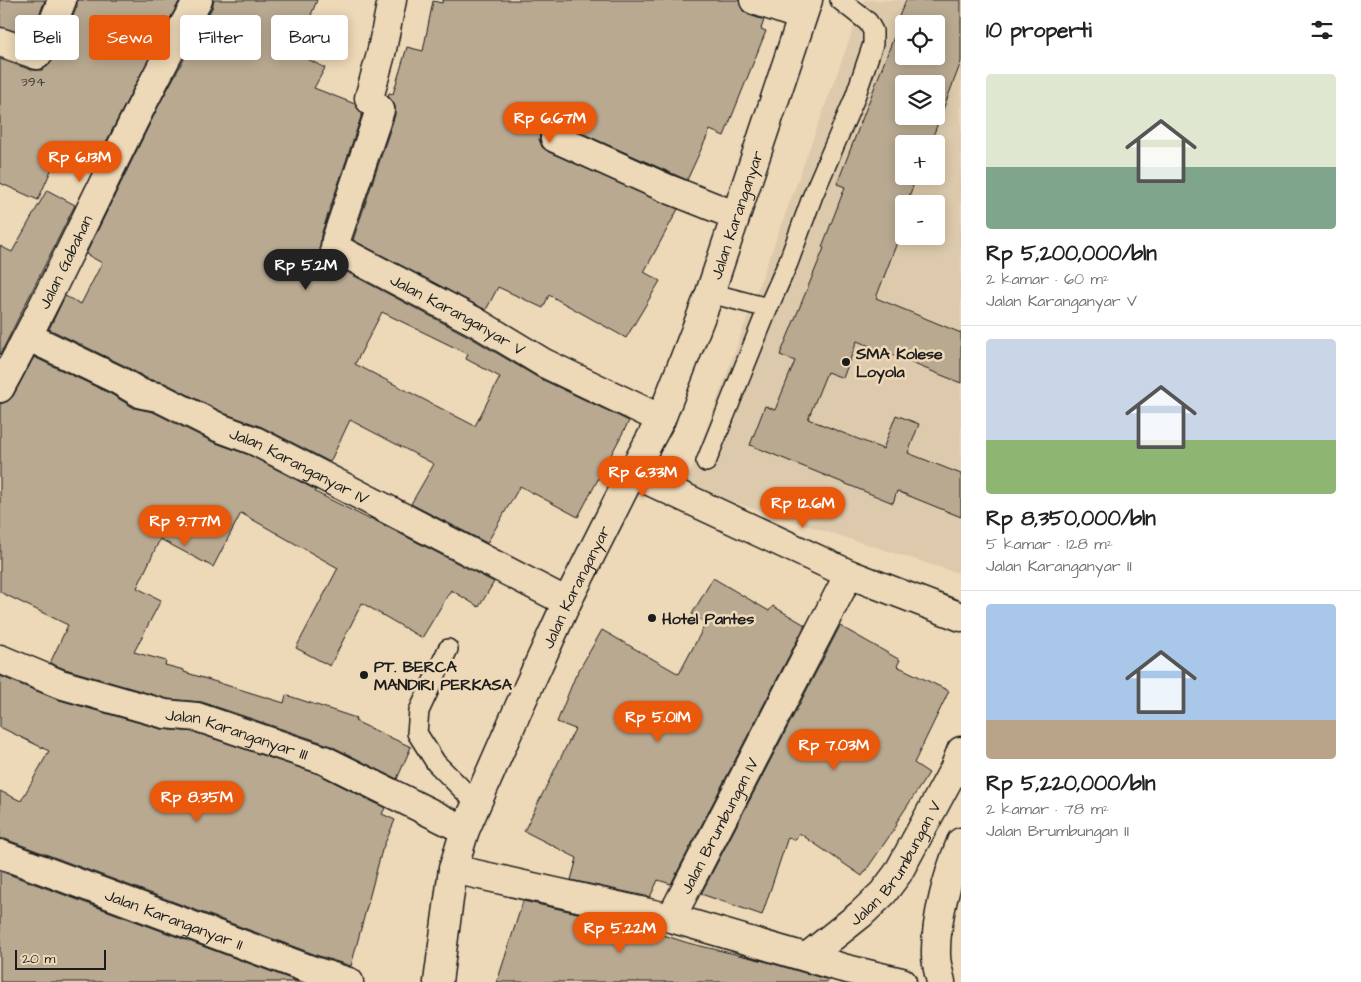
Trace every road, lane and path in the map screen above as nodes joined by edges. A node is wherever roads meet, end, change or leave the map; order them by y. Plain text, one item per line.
1 (62, 0) edge
2 (198, 0) edge
3 (392, 0) edge
4 (754, 0) edge
5 (840, 0) edge
6 (805, 8) edge
7 (0, 42) edge
8 (555, 138) dead end
9 (734, 215) junction
10 (710, 292) junction
11 (768, 308) junction
12 (28, 337) junction
13 (0, 388) edge
14 (661, 418) junction
15 (706, 462) dead end
16 (632, 473) junction
17 (849, 574) junction
18 (568, 602) junction
19 (961, 617) edge
20 (448, 649) dead end
21 (0, 659) edge
22 (961, 751) edge
23 (477, 804) junction
24 (465, 830) junction
25 (961, 842) edge
26 (0, 854) edge
27 (453, 869) junction
28 (671, 918) junction
29 (807, 958) junction
30 (841, 975) edge
31 (871, 978) edge
32 (349, 982) edge
33 (438, 982) edge
34 (902, 982) edge
35 (941, 982) edge

1 - 7 street
2 - 12 street, Jalan Gabahan
3 - 14 street, Jalan Karanganyar V
4 - 6 street
5 - 11 lane
6 - 9 street, Jalan Karanganyar
8 - 9 street
9 - 10 street, Jalan Karanganyar
10 - 11 lane
10 - 14 street, Jalan Karanganyar
11 - 15 lane
12 - 13 street, Jalan Gabahan
12 - 18 street, Jalan Karanganyar IV
14 - 16 street, Jalan Karanganyar
16 - 17 street
16 - 18 street, Jalan Karanganyar
17 - 19 street
17 - 28 street, Jalan Brumbungan IV
18 - 23 street, Jalan Karanganyar
20 - 23 lane
21 - 24 street, Jalan Karanganyar III
22 - 29 street, Jalan Brumbungan V
23 - 24 street, Jalan Karanganyar
24 - 27 street, Jalan Karanganyar
25 - 35 street
26 - 32 street, Jalan Karanganyar II
27 - 28 street
27 - 33 street, Jalan Karanganyar
28 - 29 street
29 - 30 street
30 - 31 street
31 - 34 street

